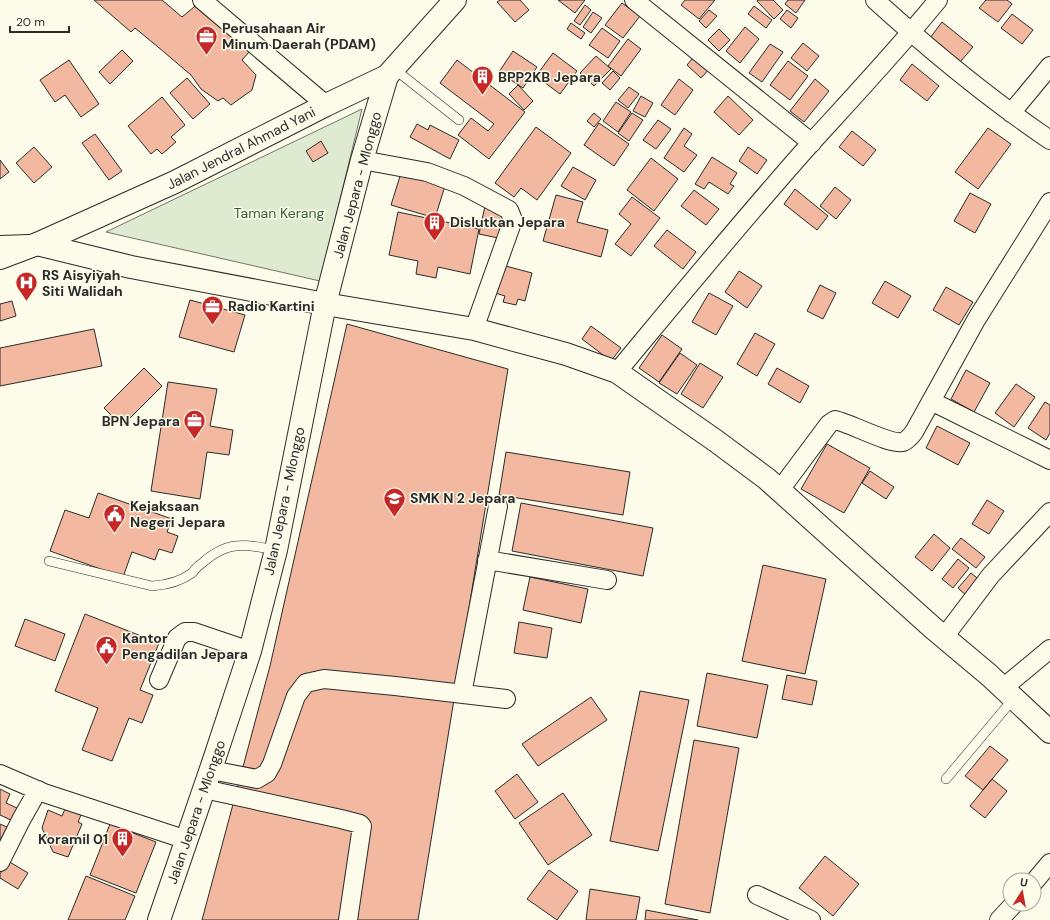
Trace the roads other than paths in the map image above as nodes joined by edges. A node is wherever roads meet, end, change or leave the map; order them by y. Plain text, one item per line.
1 (202, 0) edge
2 (455, 0) edge
3 (634, 0) edge
4 (875, 0) edge
5 (938, 0) edge
6 (911, 33) junction
7 (1050, 66) edge
8 (390, 72) junction
9 (326, 105) junction
10 (1011, 113) junction
11 (459, 120) dead end
12 (1050, 140) edge
13 (812, 143) junction
14 (362, 160) junction
15 (1050, 202) edge
16 (37, 244) junction
17 (0, 245) edge
18 (0, 258) edge
19 (325, 304) junction
20 (474, 330) junction
21 (617, 372) junction
22 (931, 401) junction
23 (1050, 460) edge
24 (779, 491) junction
25 (498, 506) dead end
26 (1050, 512) edge
27 (276, 550) junction
28 (487, 560) junction
29 (49, 561) dead end
30 (607, 580) dead end
31 (944, 637) junction
32 (1050, 649) edge
33 (250, 651) junction
34 (159, 680) dead end
35 (1009, 693) junction
36 (462, 694) junction
37 (506, 699) dead end
38 (1050, 732) edge
39 (0, 774) edge
40 (207, 779) junction
41 (946, 779) dead end
42 (38, 790) junction
43 (187, 840) junction
44 (0, 862) edge
45 (1050, 862) edge
46 (1042, 872) edge
47 (757, 895) dead end
48 (1006, 912) edge
49 (159, 920) edge
50 (348, 920) edge
51 (811, 920) edge
52 (999, 920) edge

1 - 9 street
2 - 8 main road, Jalan Jendral Ahmad Yani
3 - 13 street
4 - 6 street
5 - 6 street
6 - 10 street
6 - 13 street
7 - 10 street
8 - 9 main road, Jalan Jendral Ahmad Yani
8 - 11 lane
8 - 14 main road, Jalan Jepara - Mlonggo
9 - 16 main road, Jalan Jendral Ahmad Yani
10 - 12 street
13 - 21 street
14 - 19 main road, Jalan Jepara - Mlonggo
14 - 20 street
15 - 22 street
16 - 17 street
16 - 18 main road, Jalan Jendral Ahmad Yani
16 - 19 main road
19 - 20 main road
19 - 27 main road, Jalan Jepara - Mlonggo
20 - 21 main road
21 - 24 main road
22 - 23 street
22 - 24 street
24 - 31 main road
25 - 28 street
26 - 31 street
27 - 29 lane
27 - 33 main road, Jalan Jepara - Mlonggo
28 - 30 street
28 - 36 street
31 - 35 main road
32 - 35 street
33 - 34 street
33 - 40 main road, Jalan Jepara - Mlonggo
35 - 38 main road
35 - 41 lane
36 - 37 street
36 - 40 street
39 - 42 street
40 - 43 main road, Jalan Jepara - Mlonggo
40 - 50 street
42 - 43 street
42 - 44 street
43 - 49 main road, Jalan Jepara - Mlonggo
45 - 46 street
47 - 51 street
48 - 52 street

